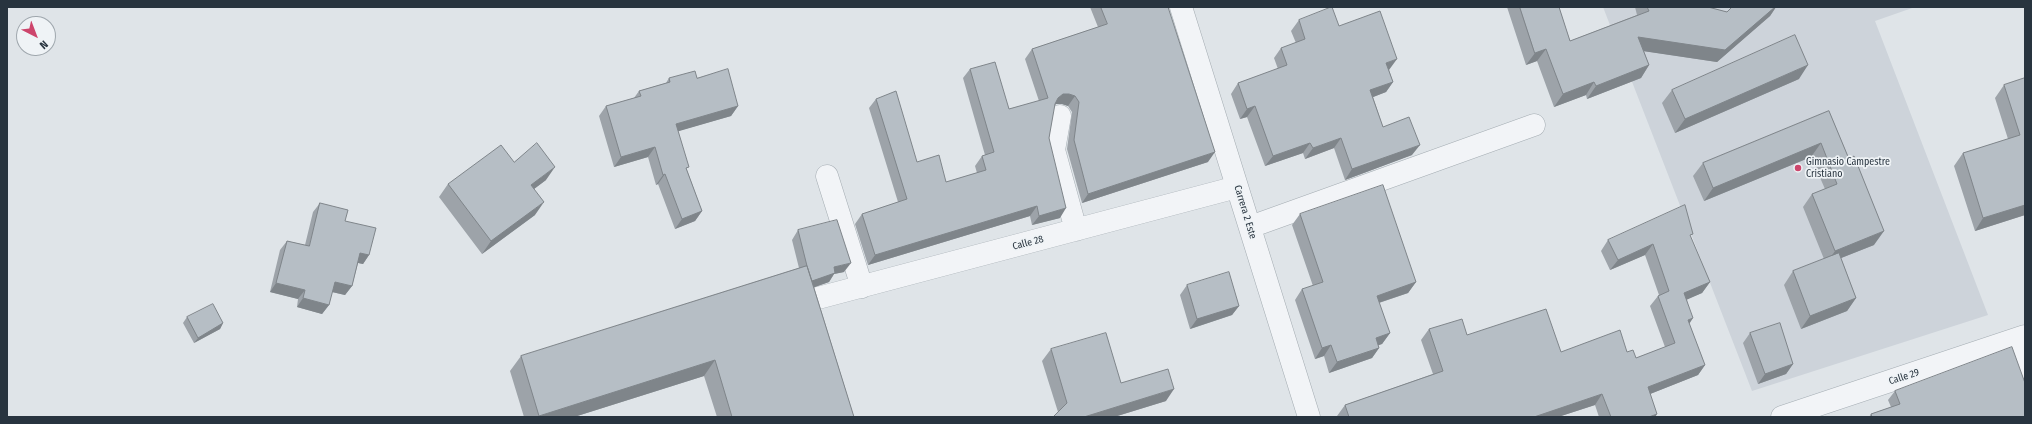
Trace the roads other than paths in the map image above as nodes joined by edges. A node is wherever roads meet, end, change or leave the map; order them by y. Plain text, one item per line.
1 (1182, 7) edge
2 (1060, 116) dead end
3 (1534, 125) dead end
4 (827, 176) dead end
5 (1237, 186) junction
6 (1250, 227) junction
7 (1076, 230) junction
8 (862, 287) junction
9 (818, 298) edge
10 (2020, 338) edge
11 (2025, 372) edge
12 (1309, 417) edge
13 (1782, 417) edge

1 - 5 street, Carrera 2 Este
2 - 7 street
3 - 6 street
4 - 8 street
5 - 6 street, Carrera 2 Este
5 - 7 street, Calle 28
6 - 12 street, Carrera 2 Este
7 - 8 street, Calle 28
8 - 9 street, Calle 28
10 - 11 street
10 - 13 street, Calle 29

